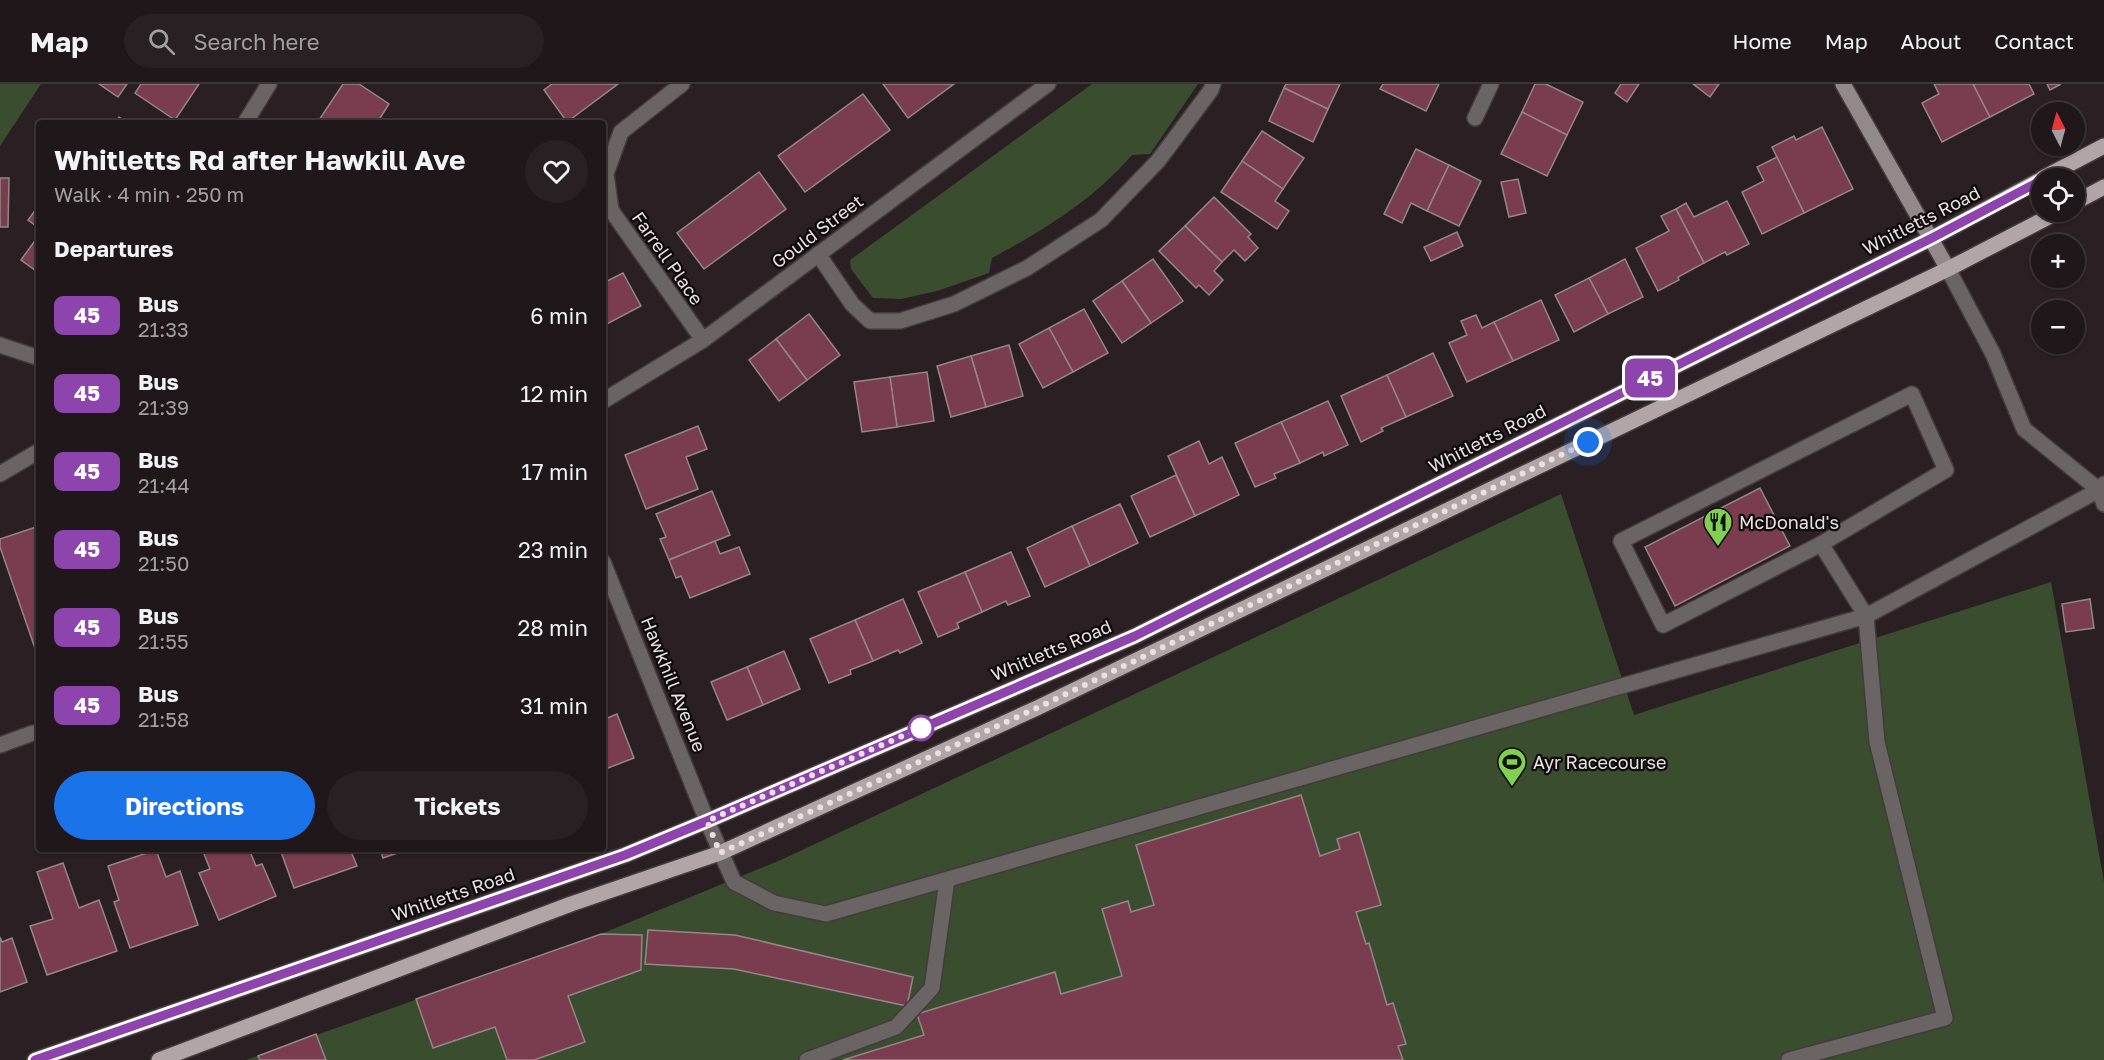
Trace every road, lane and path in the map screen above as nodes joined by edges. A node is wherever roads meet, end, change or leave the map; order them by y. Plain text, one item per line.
1 (269, 84) edge
2 (682, 84) edge
3 (1048, 84) edge
4 (1213, 84) edge
5 (1491, 84) edge
6 (1843, 84) edge
7 (1475, 118) dead end
8 (247, 120) edge
9 (2104, 146) edge
10 (2063, 168) edge
11 (2031, 185) edge
12 (2104, 188) edge
13 (2085, 198) edge
14 (607, 213) edge
15 (2039, 222) edge
16 (1932, 238) junction
17 (818, 254) junction
18 (1948, 269) junction
19 (703, 340) junction
20 (0, 345) edge
21 (36, 357) edge
22 (606, 398) edge
23 (36, 454) edge
24 (0, 474) edge
25 (2102, 492) edge
26 (1821, 544) junction
27 (606, 569) edge
28 (1866, 616) junction
29 (33, 733) dead end
30 (0, 745) edge
31 (707, 821) junction
32 (720, 853) junction
33 (947, 880) junction
34 (35, 1060) edge
35 (159, 1060) edge
36 (807, 1060) edge
37 (1789, 1060) edge

1 - 8 street
2 - 14 street, Farrell Place
3 - 17 street, Gould Street
4 - 17 street
5 - 7 street
6 - 16 street
9 - 10 main road, Whitletts Road
11 - 16 main road, Whitletts Road
12 - 13 main road
14 - 19 street, Farrell Place
15 - 18 main road
16 - 18 street
16 - 31 main road, Whitletts Road
17 - 19 street, Gould Street
18 - 25 street
18 - 32 main road
19 - 22 street, Gould Street
20 - 21 street
23 - 24 street
25 - 28 street, Hawkhill Avenue
26 - 26 street
26 - 28 street
27 - 31 street, Hawkhill Avenue
28 - 33 street, Hawkhill Avenue
28 - 37 street
29 - 30 street
31 - 32 street, Hawkhill Avenue
31 - 34 main road, Whitletts Road
32 - 33 street, Hawkhill Avenue
32 - 35 main road
33 - 36 street

